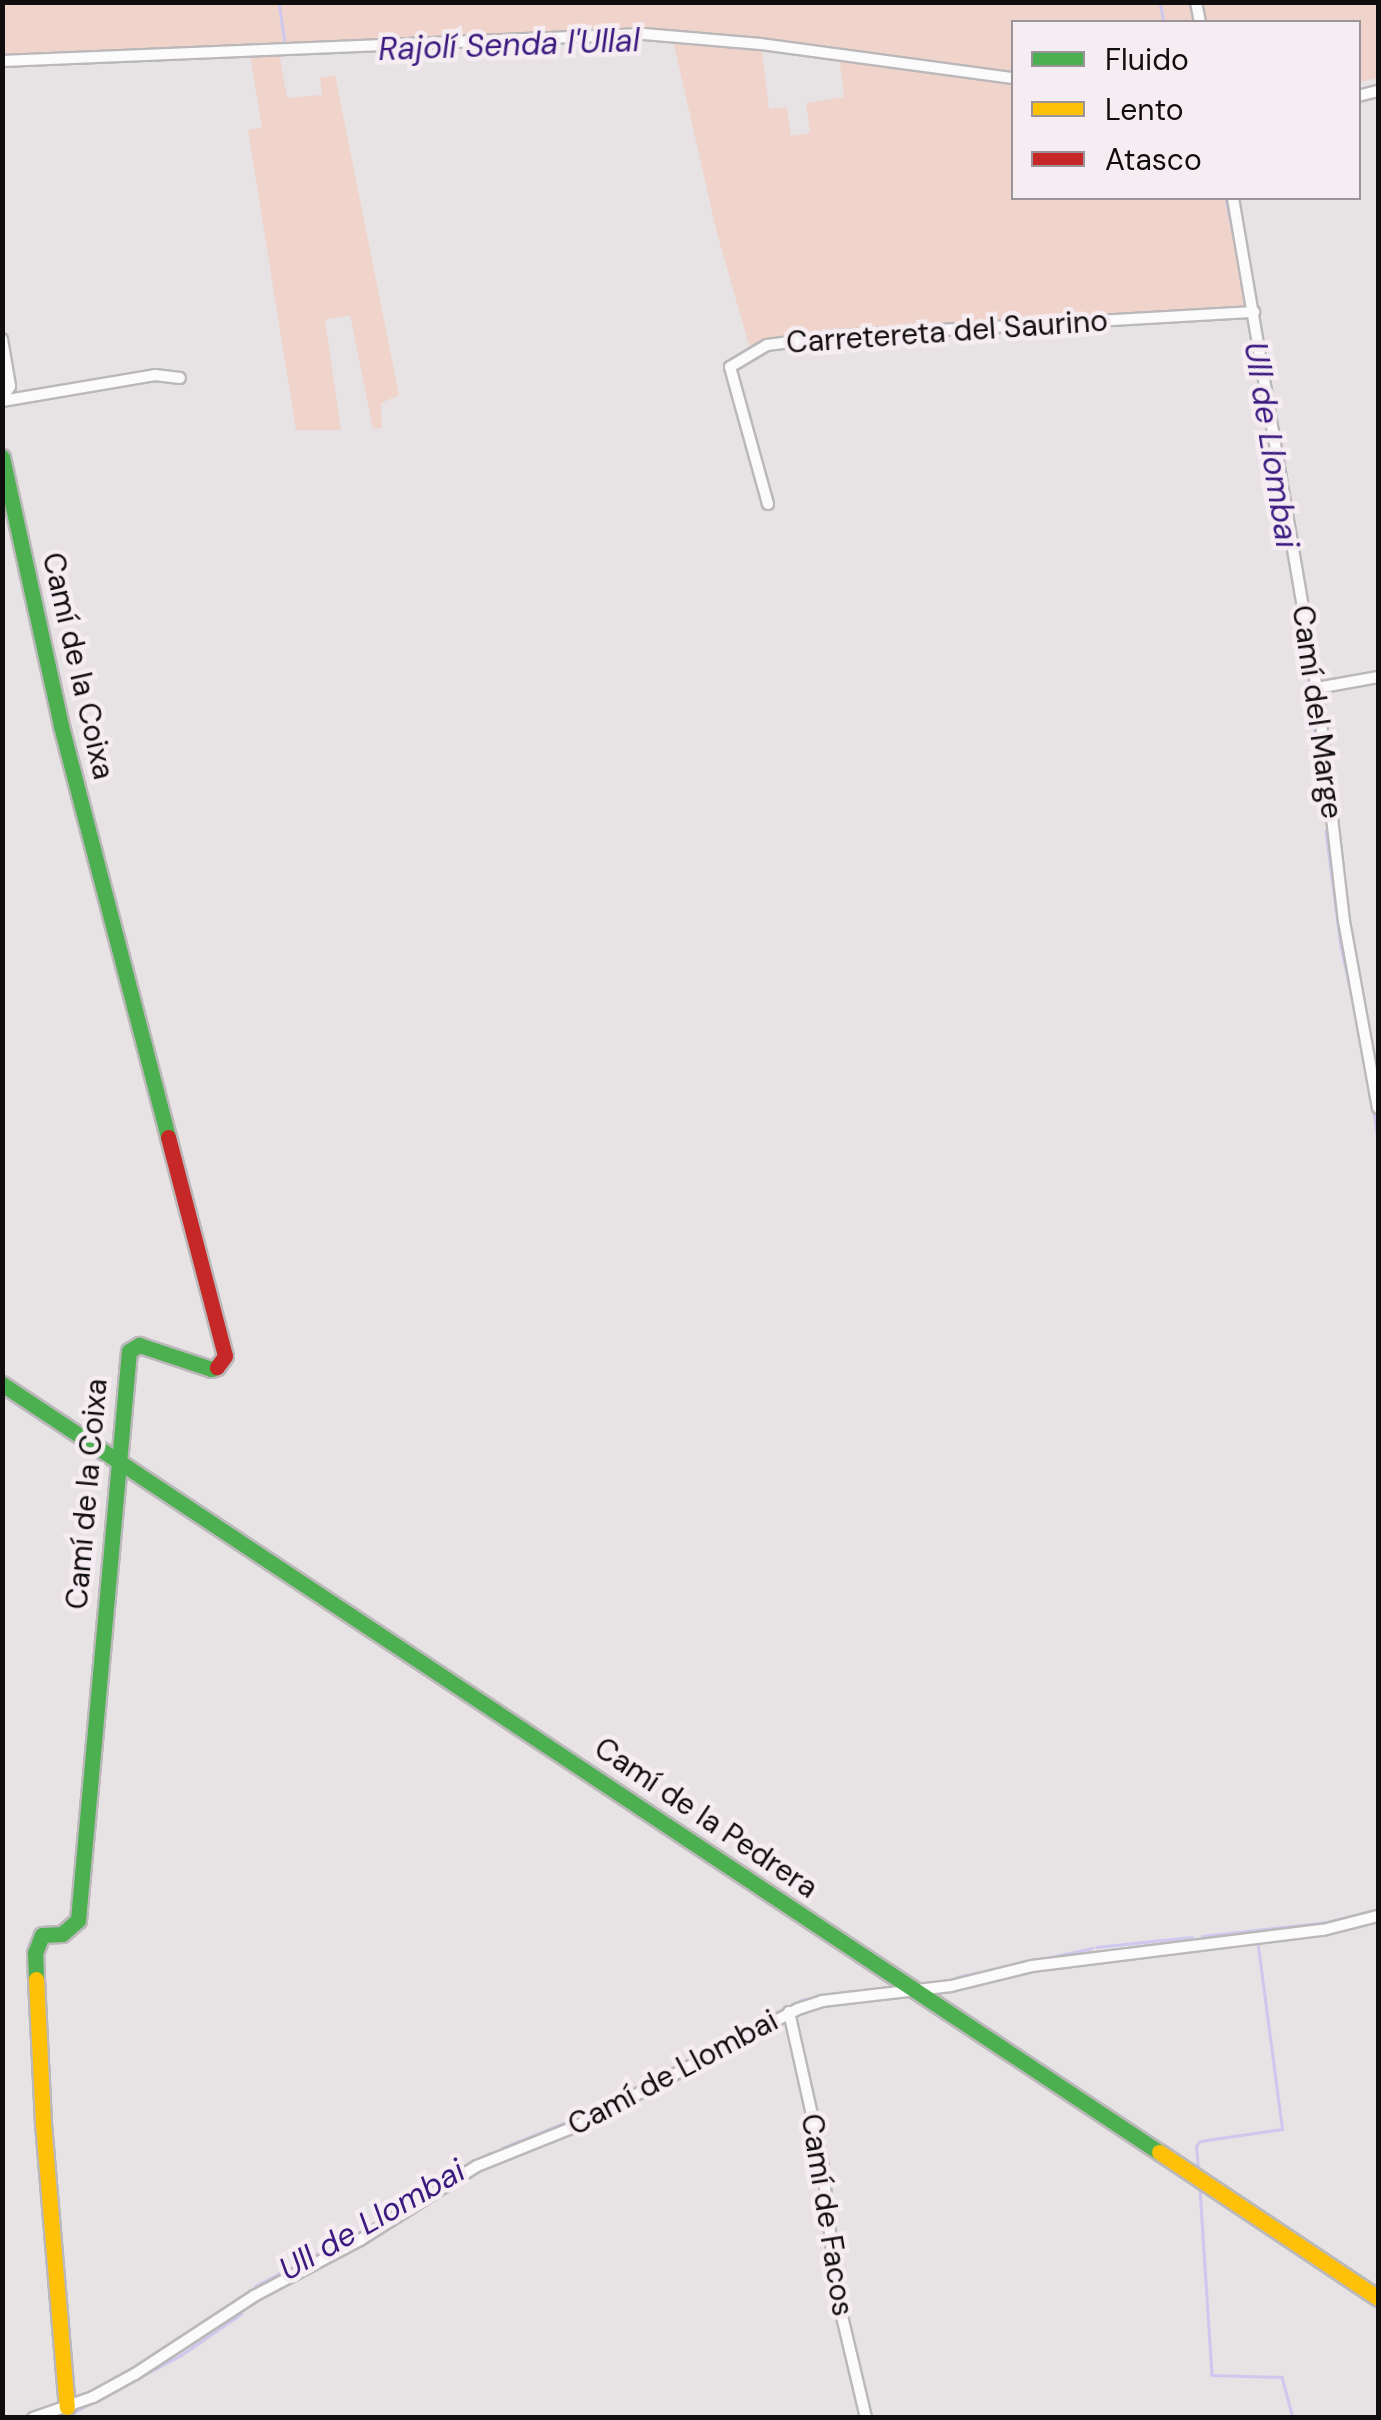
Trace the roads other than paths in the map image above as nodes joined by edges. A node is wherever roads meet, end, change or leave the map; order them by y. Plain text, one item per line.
1 (2, 61) edge
2 (1011, 78) edge
3 (1233, 200) edge
4 (1254, 312) junction
5 (2, 339) edge
6 (180, 378) dead end
7 (2, 400) edge
8 (2, 457) edge
9 (768, 504) dead end
10 (1378, 677) edge
11 (1317, 688) junction
12 (1378, 1108) edge
13 (2, 1384) edge
14 (118, 1461) junction
15 (1378, 1916) edge
16 (917, 1991) junction
17 (789, 2012) junction
18 (1378, 2298) edge
19 (67, 2407) junction
20 (33, 2418) edge
21 (866, 2418) edge

1 - 2 street
3 - 4 street, Camí del Marge
4 - 9 street, Carretereta del Saurino
4 - 11 street, Camí del Marge
5 - 7 street
6 - 7 street
8 - 14 street, Camí de la Coixa
10 - 11 street
11 - 12 street, Camí del Marge
13 - 14 street, Camí de la Pedrera
14 - 16 street, Camí de la Pedrera
14 - 19 street, Camí de la Coixa
15 - 16 street, Camí de Llombai
16 - 17 street, Camí de Llombai
16 - 18 street, Camí de la Pedrera
17 - 19 street, Camí de Llombai
17 - 21 street, Camí de Facos
19 - 20 street, Camí de Llombai

